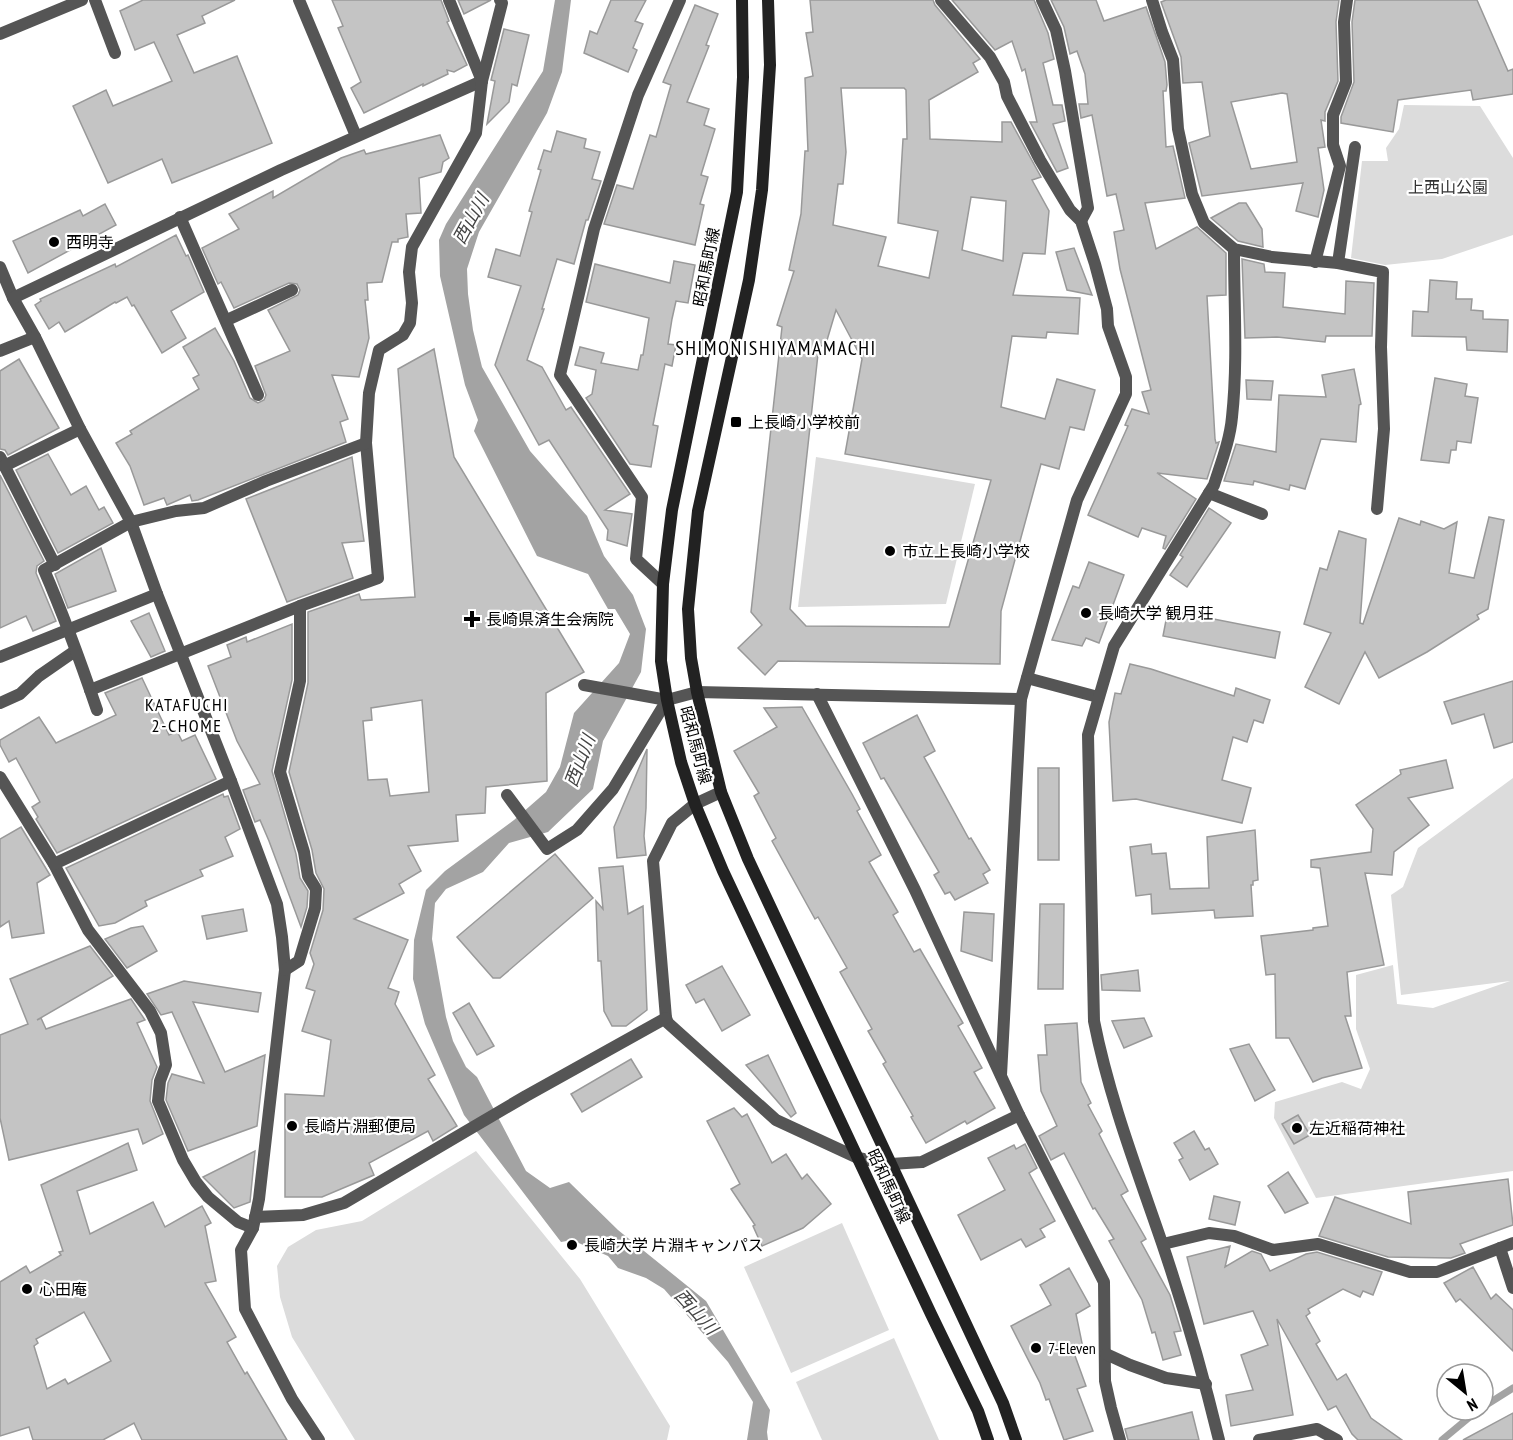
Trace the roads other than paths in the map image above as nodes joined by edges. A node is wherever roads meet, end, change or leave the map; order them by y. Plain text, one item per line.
1 (82, 0) edge
2 (95, 0) edge
3 (299, 0) edge
4 (449, 0) edge
5 (500, 0) edge
6 (680, 0) edge
7 (742, 0) edge
8 (768, 0) edge
9 (941, 0) edge
10 (1042, 0) edge
11 (1152, 0) edge
12 (1347, 0) edge
13 (0, 34) edge
14 (115, 53) dead end
15 (482, 81) junction
16 (356, 136) junction
17 (1355, 147) dead end
18 (180, 217) junction
19 (1081, 221) junction
20 (1234, 249) junction
21 (1315, 262) junction
22 (1338, 263) junction
23 (0, 267) edge
24 (292, 290) dead end
25 (13, 298) junction
26 (227, 320) junction
27 (34, 337) junction
28 (0, 351) edge
29 (258, 395) dead end
30 (80, 429) junction
31 (366, 443) junction
32 (2, 461) edge
33 (1209, 493) junction
34 (1377, 509) dead end
35 (1262, 514) dead end
36 (131, 522) junction
37 (55, 565) junction
38 (663, 584) junction
39 (157, 594) junction
40 (300, 606) junction
41 (69, 629) junction
42 (75, 651) junction
43 (179, 653) junction
44 (0, 657) edge
45 (1027, 678) junction
46 (584, 686) dead end
47 (90, 690) junction
48 (697, 692) junction
49 (817, 694) junction
50 (1098, 698) junction
51 (1021, 699) junction
52 (667, 700) junction
53 (0, 703) edge
54 (97, 710) dead end
55 (0, 777) edge
56 (231, 781) junction
57 (721, 792) junction
58 (507, 795) dead end
59 (695, 804) junction
60 (54, 864) junction
61 (285, 970) junction
62 (666, 1018) junction
63 (1001, 1075) junction
64 (1019, 1115) junction
65 (858, 1158) junction
66 (891, 1164) junction
67 (254, 1223) junction
68 (1513, 1243) edge
69 (1162, 1244) junction
70 (1500, 1248) junction
71 (1513, 1288) edge
72 (1106, 1354) junction
73 (1206, 1384) junction
74 (319, 1440) edge
75 (988, 1440) edge
76 (1016, 1440) edge
77 (1120, 1440) edge
78 (1219, 1440) edge
79 (1259, 1440) edge
80 (1337, 1440) edge

1 - 13 street
2 - 14 street
3 - 16 street
4 - 15 street
5 - 15 street
6 - 38 street
7 - 38 main road, 昭和馬町線
8 - 48 main road, 昭和馬町線
9 - 19 street
10 - 19 street
11 - 20 street
12 - 21 street
15 - 16 street
15 - 31 street
16 - 18 street
17 - 22 street
18 - 25 street
18 - 26 street
19 - 45 street
20 - 21 street
20 - 33 street
21 - 22 street
22 - 34 street
23 - 25 street
24 - 26 street
25 - 27 street
26 - 29 street
27 - 28 street
27 - 30 street
30 - 32 street
30 - 36 street
31 - 36 street
31 - 40 street
32 - 37 street
33 - 35 street
33 - 50 street
36 - 37 street
36 - 39 street
37 - 41 street
38 - 52 main road, 昭和馬町線
39 - 41 street
39 - 43 street
40 - 43 street
40 - 61 street
41 - 42 street
41 - 44 street
42 - 47 street
42 - 53 street
43 - 47 street
43 - 56 street
45 - 50 street
45 - 51 street
46 - 52 street
47 - 54 street
48 - 49 street
48 - 52 street
48 - 57 main road, 昭和馬町線
49 - 51 street
49 - 63 street
50 - 69 street
51 - 63 street
52 - 58 street
52 - 59 main road, 昭和馬町線
55 - 60 street
56 - 60 street
56 - 61 street
57 - 59 street
57 - 66 main road, 昭和馬町線
59 - 62 street
59 - 65 main road, 昭和馬町線
60 - 67 street
61 - 67 street
62 - 65 street
62 - 67 street
63 - 64 street
64 - 66 street
64 - 72 street
65 - 66 street
65 - 75 main road, 昭和馬町線
66 - 76 main road, 昭和馬町線
67 - 74 street
68 - 70 street
69 - 70 street
69 - 73 street
70 - 71 street
72 - 73 street
72 - 77 street
73 - 78 street
79 - 80 street

